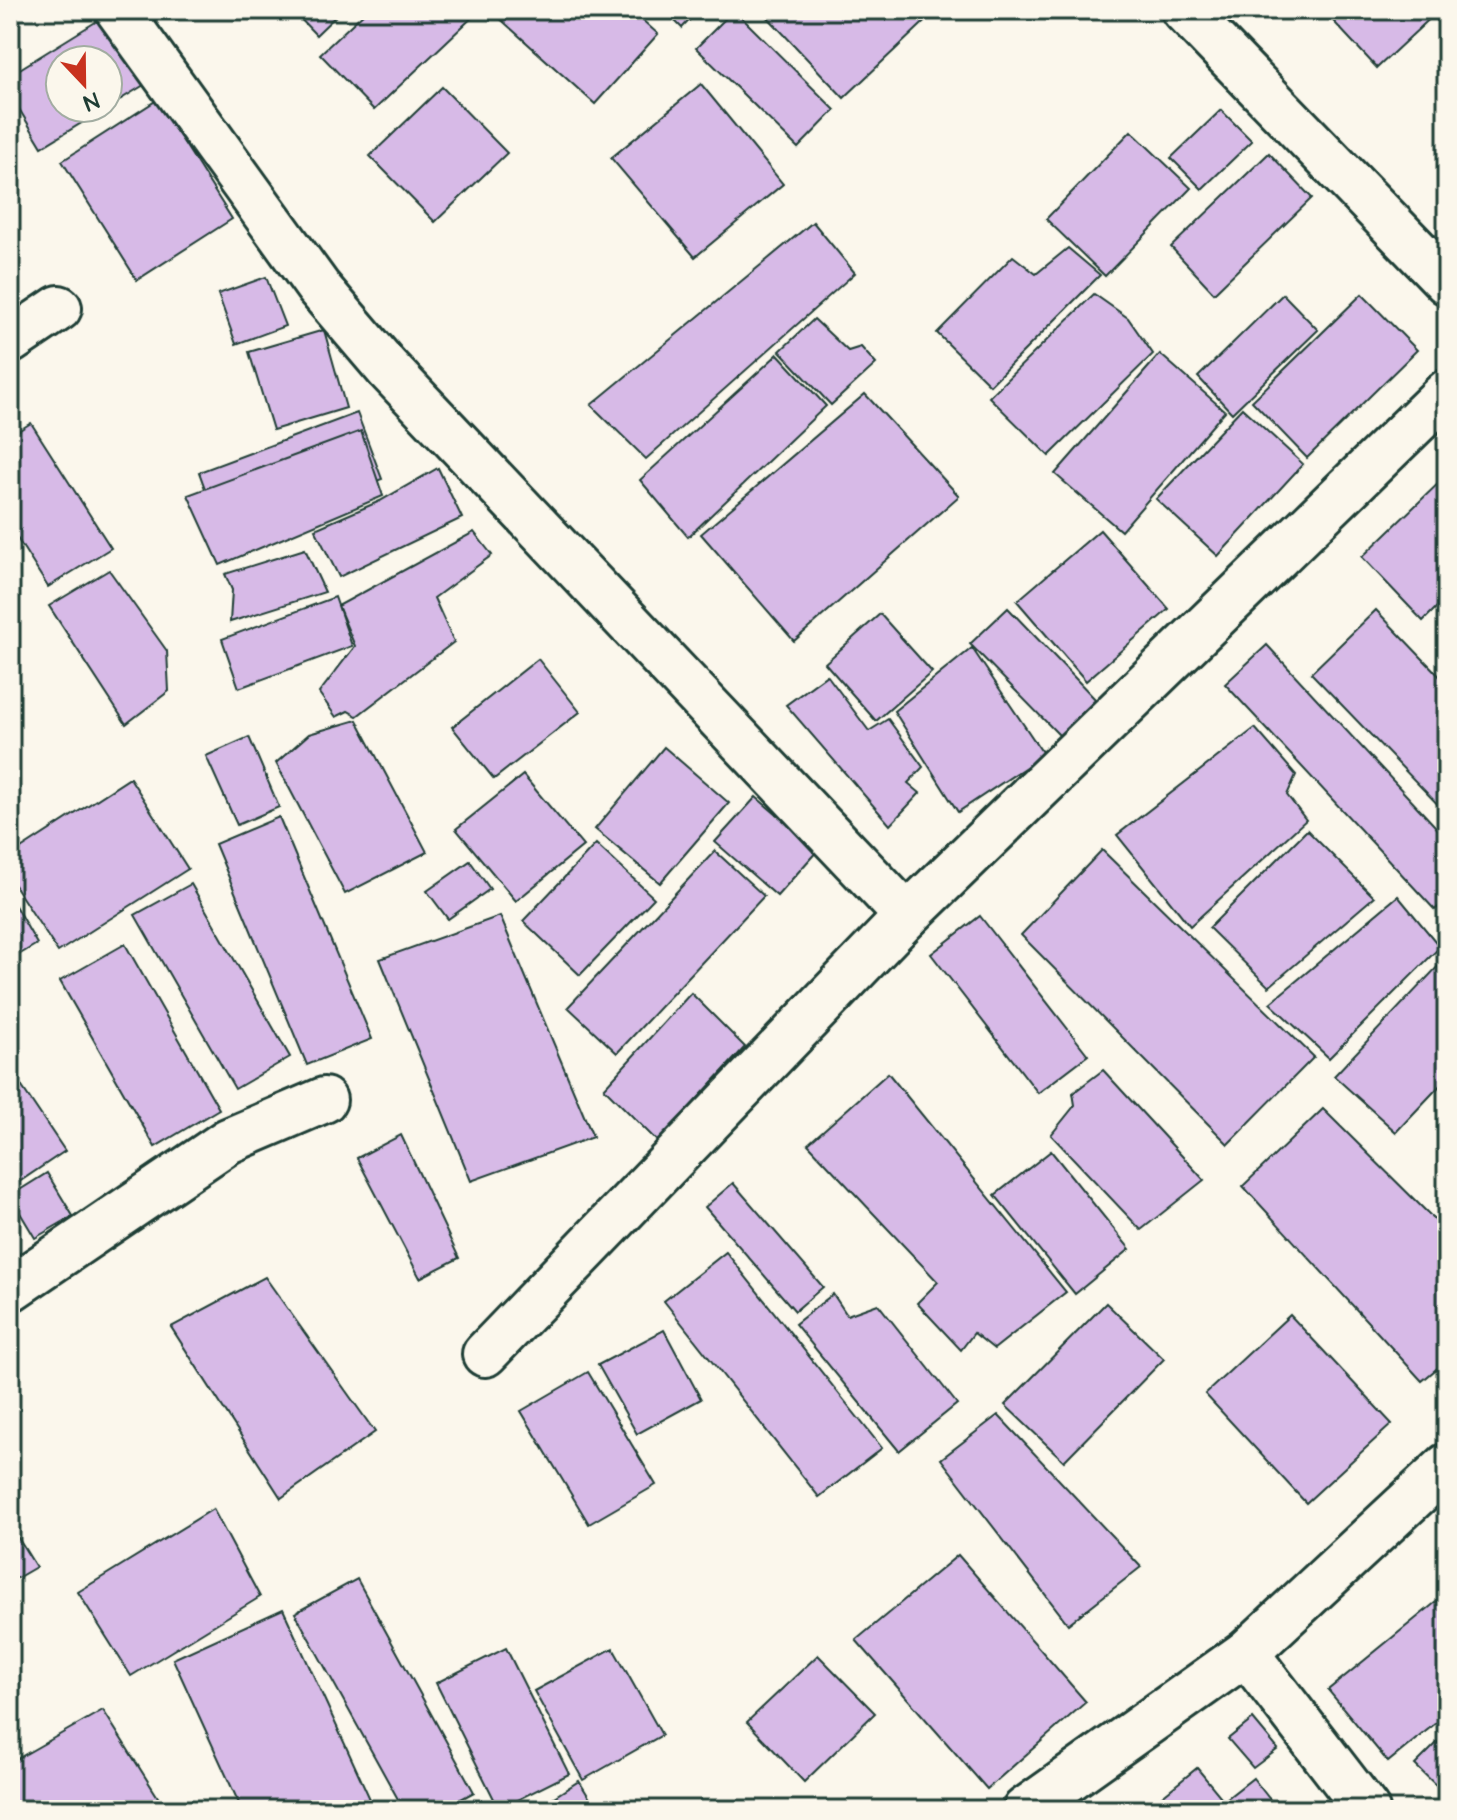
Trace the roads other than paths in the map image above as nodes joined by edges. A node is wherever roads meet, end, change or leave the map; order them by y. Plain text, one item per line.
1 (118, 10) edge
2 (1184, 10) edge
3 (1447, 282) edge
4 (59, 308) dead end
5 (10, 341) edge
6 (1447, 392) edge
7 (907, 916) junction
8 (324, 1100) dead end
9 (10, 1289) edge
10 (485, 1354) dead end
11 (1447, 1466) edge
12 (1246, 1653) junction
13 (1025, 1810) edge
14 (1367, 1810) edge

1 - 7 street
2 - 3 street
4 - 5 street
6 - 7 street
7 - 10 street
8 - 9 street
11 - 12 street
12 - 13 street
12 - 14 street

